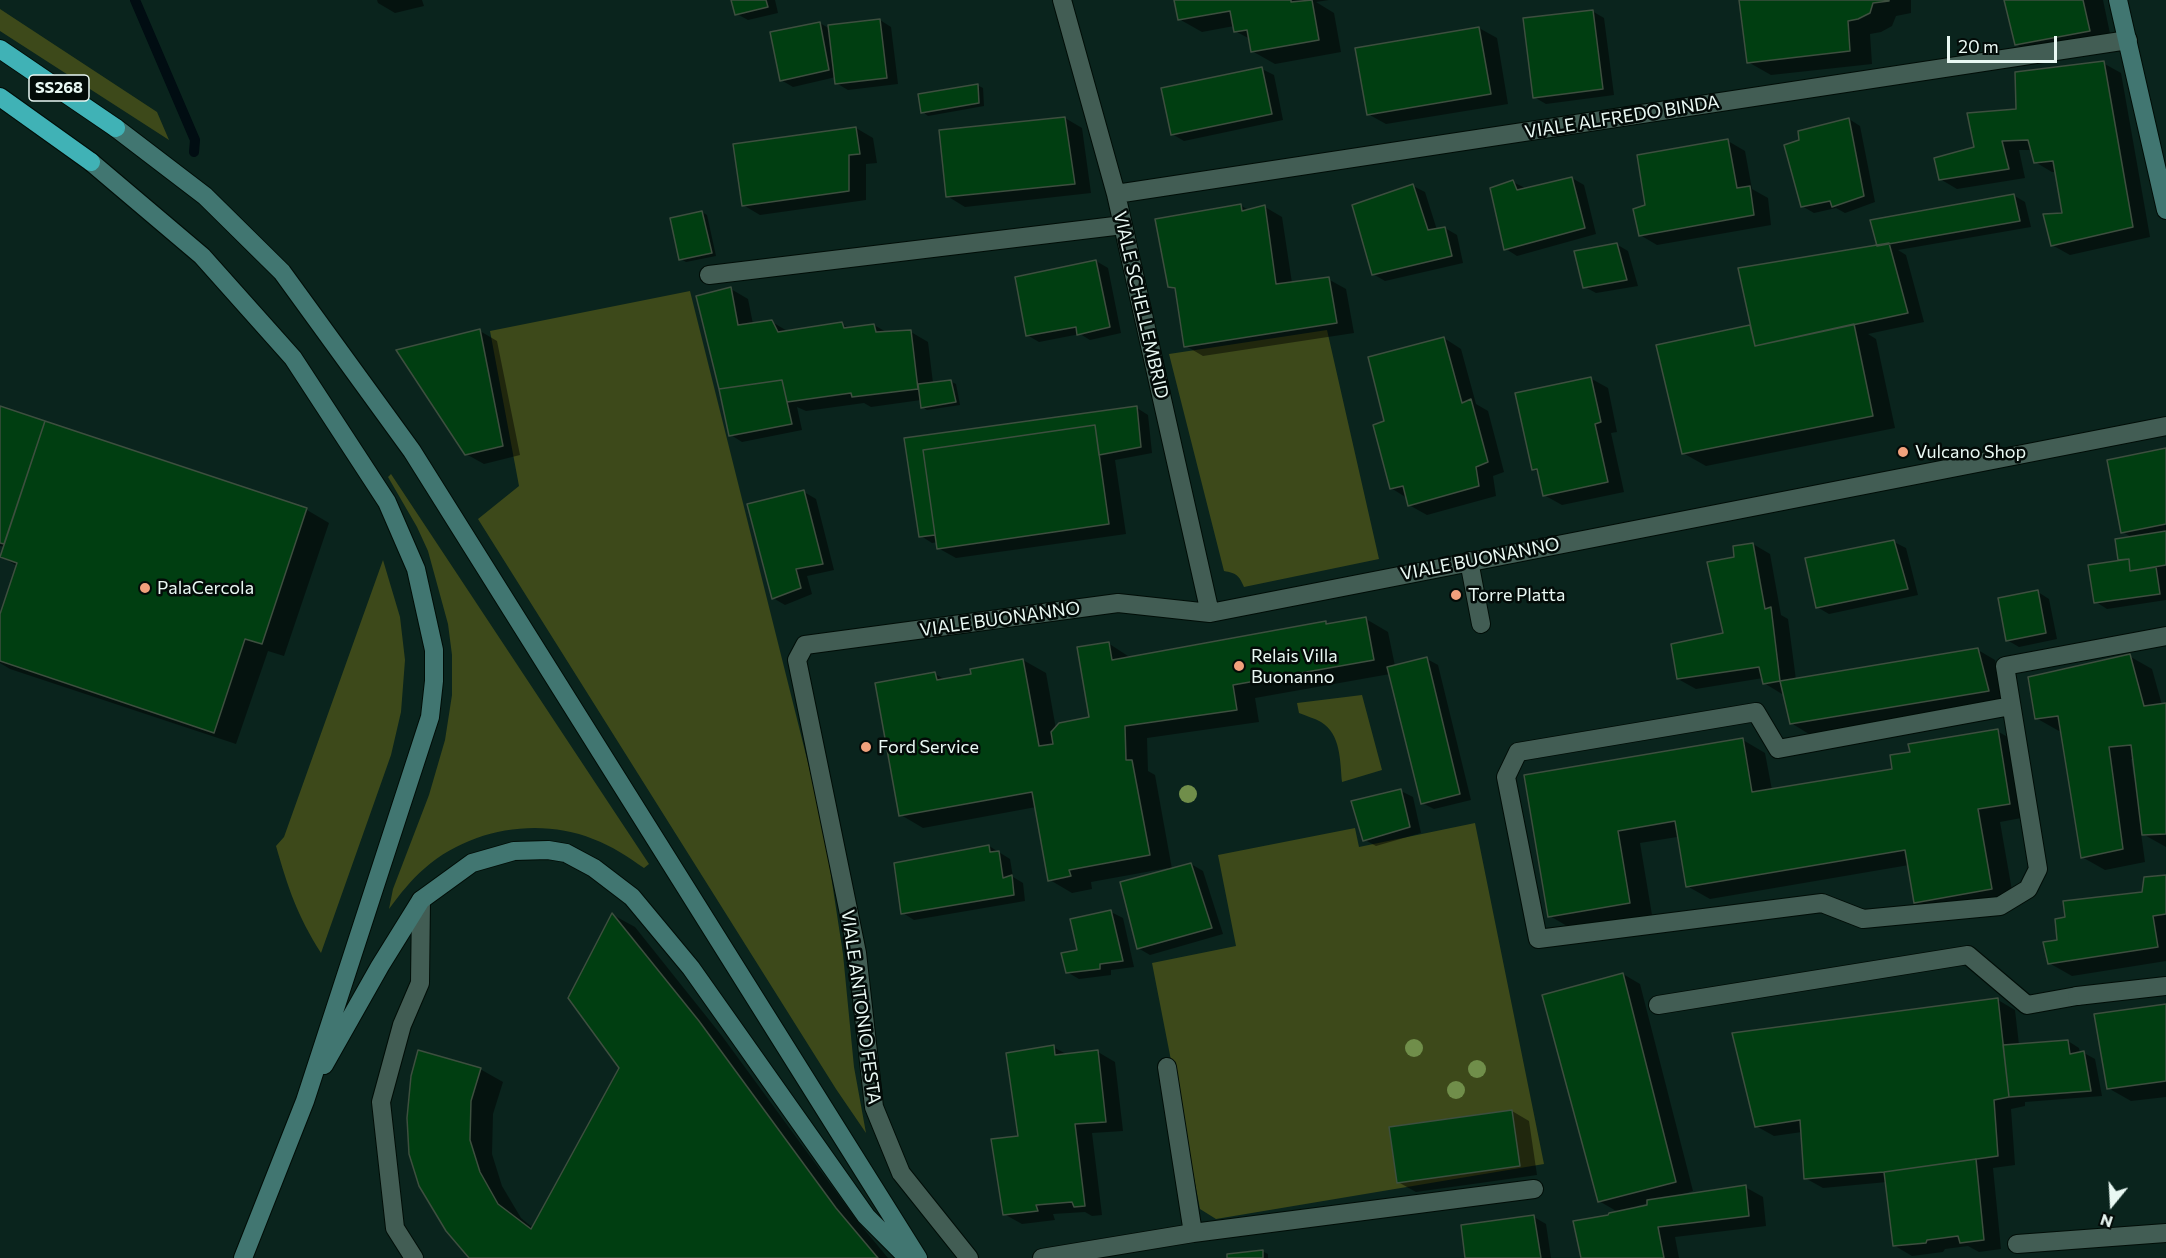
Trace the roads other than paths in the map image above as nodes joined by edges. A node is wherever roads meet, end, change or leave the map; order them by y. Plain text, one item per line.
1 (1062, 0) edge
2 (2118, 0) edge
3 (2128, 40) junction
4 (0, 49) edge
5 (0, 97) edge
6 (116, 128) joint
7 (91, 162) joint
8 (1116, 194) junction
9 (2166, 210) edge
10 (1123, 225) junction
11 (710, 275) dead end
12 (2166, 426) edge
13 (1469, 561) junction
14 (1210, 613) junction
15 (1481, 624) dead end
16 (2166, 636) edge
17 (797, 660) joint
18 (2011, 706) junction
19 (421, 900) junction
20 (2166, 986) edge
21 (1658, 1005) dead end
22 (1167, 1067) dead end
23 (304, 1101) junction
24 (1534, 1189) dead end
25 (1193, 1233) junction
26 (2166, 1233) edge
27 (2017, 1244) dead end
28 (243, 1258) edge
29 (414, 1258) edge
30 (908, 1258) edge
31 (918, 1258) edge
32 (969, 1258) edge
33 (1042, 1258) edge

1 - 8 street, VIALE SCHELLEMBRID
2 - 3 street
3 - 8 street, VIALE ALFREDO BINDA
3 - 9 street
4 - 6 highway, SS268
5 - 7 highway, SS268
6 - 31 street
7 - 23 street
8 - 10 street, VIALE SCHELLEMBRID
10 - 11 street
10 - 14 street, VIALE SCHELLEMBRID
12 - 13 street, VIALE BUONANNO
13 - 14 street, VIALE BUONANNO
13 - 15 street
14 - 17 street, VIALE BUONANNO
16 - 18 street
17 - 32 street, VIALE ANTONIO FESTA
18 - 18 street
19 - 23 street
19 - 29 street
19 - 30 street
20 - 21 street
22 - 25 street
23 - 28 street
24 - 25 street
25 - 33 street
26 - 27 street

